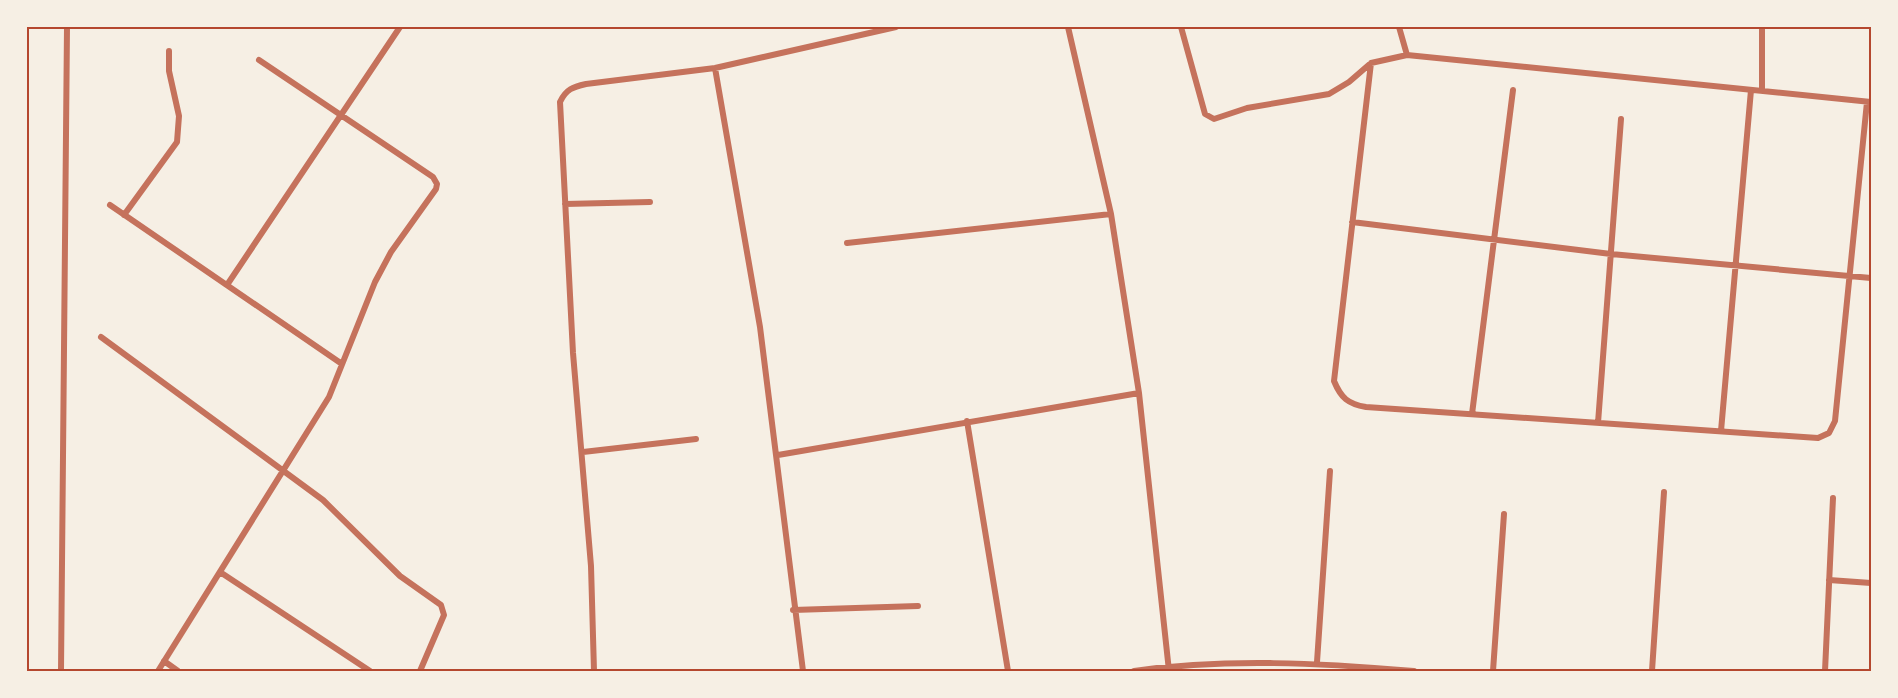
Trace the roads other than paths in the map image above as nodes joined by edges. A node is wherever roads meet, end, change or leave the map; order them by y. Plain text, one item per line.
1 (67, 27) edge
2 (400, 27) edge
3 (896, 27) edge
4 (1068, 27) edge
5 (1181, 27) edge
6 (1399, 27) edge
7 (1762, 27) edge
8 (169, 51) dead end
9 (1407, 55) junction
10 (259, 60) dead end
11 (1371, 63) junction
12 (715, 68) junction
13 (1513, 90) dead end
14 (1751, 90) junction
15 (1762, 91) junction
16 (1869, 102) edge
17 (342, 116) junction
18 (1621, 119) dead end
19 (650, 202) dead end
20 (565, 204) junction
21 (110, 205) dead end
22 (1111, 214) junction
23 (124, 215) junction
24 (1352, 222) junction
25 (1494, 241) junction
26 (847, 243) dead end
27 (1611, 254) junction
28 (1736, 266) junction
29 (1849, 276) junction
30 (1871, 278) edge
31 (227, 285) junction
32 (101, 337) dead end
33 (342, 364) junction
34 (1139, 393) junction
35 (1472, 414) junction
36 (968, 421) junction
37 (1598, 423) junction
38 (1721, 431) junction
39 (696, 439) dead end
40 (583, 452) junction
41 (778, 455) junction
42 (284, 470) junction
43 (1330, 471) dead end
44 (1664, 492) dead end
45 (1833, 498) dead end
46 (1504, 514) dead end
47 (219, 572) junction
48 (1829, 580) junction
49 (1871, 583) edge
50 (918, 606) dead end
51 (793, 610) junction
52 (164, 661) junction
53 (1317, 663) junction
54 (1169, 668) edge
55 (61, 671) edge
56 (158, 671) edge
57 (178, 671) edge
58 (370, 671) edge
59 (420, 671) edge
60 (594, 671) edge
61 (802, 671) edge
62 (1008, 671) edge
63 (1134, 671) edge
64 (1414, 671) edge
65 (1493, 671) edge
66 (1652, 671) edge
67 (1825, 671) edge

1 - 55 street
2 - 17 street
3 - 12 street
4 - 22 street
5 - 11 street
6 - 9 street
7 - 15 street
8 - 23 street
9 - 11 street
9 - 14 street
10 - 17 street
11 - 24 street
12 - 20 street
12 - 41 street
13 - 25 street
14 - 15 street
14 - 28 street
15 - 16 street
16 - 29 street
17 - 31 street
17 - 33 street
18 - 27 street
19 - 20 street
20 - 40 street
21 - 23 street
22 - 26 street
22 - 34 street
23 - 31 street
24 - 25 street
24 - 35 street
25 - 27 street
25 - 35 street
27 - 28 street
27 - 37 street
28 - 29 street
28 - 38 street
29 - 30 street
29 - 38 street
31 - 33 street
32 - 42 street
33 - 42 street
34 - 36 street
34 - 54 street
35 - 37 street
36 - 41 street
36 - 62 street
37 - 38 street
39 - 40 street
40 - 60 street
41 - 51 street
42 - 47 street
42 - 59 street
43 - 53 street
44 - 66 street
45 - 48 street
46 - 65 street
47 - 52 street
47 - 58 street
48 - 49 street
48 - 67 street
50 - 51 street
51 - 61 street
52 - 56 street
52 - 57 street
53 - 54 street
53 - 64 street
54 - 63 street

